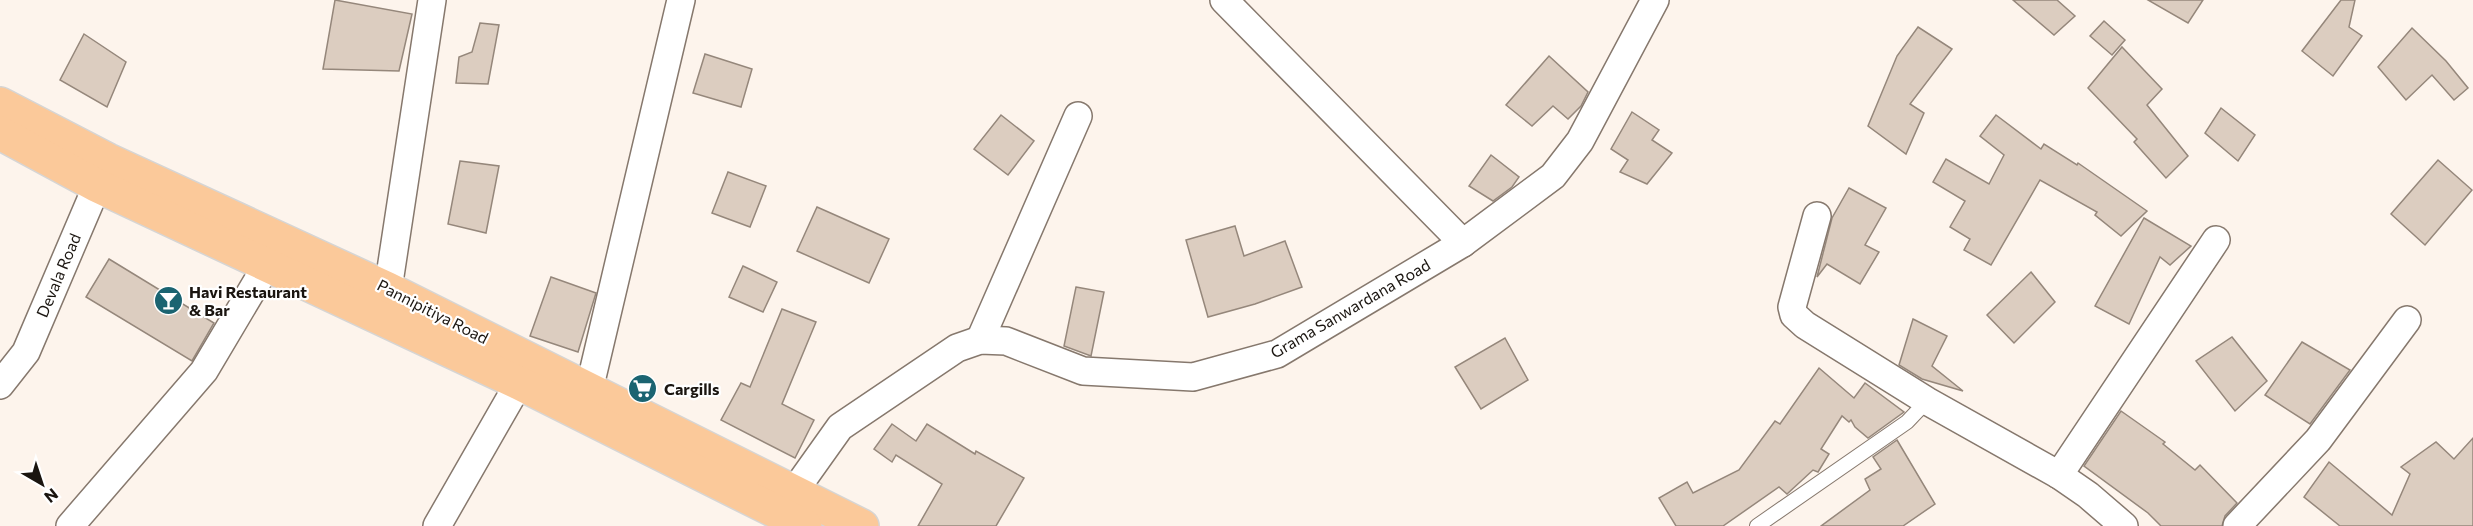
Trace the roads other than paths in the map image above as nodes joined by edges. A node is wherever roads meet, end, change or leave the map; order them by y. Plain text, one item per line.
1 (432, 0) edge
2 (681, 0) edge
3 (1224, 0) edge
4 (1655, 0) edge
5 (0, 104) edge
6 (1078, 116) dead end
7 (0, 133) edge
8 (102, 172) junction
9 (1817, 216) dead end
10 (2216, 240) dead end
11 (1463, 243) junction
12 (267, 265) junction
13 (388, 289) junction
14 (2407, 320) dead end
15 (980, 340) junction
16 (519, 383) junction
17 (0, 385) edge
18 (589, 390) junction
19 (1927, 401) junction
20 (2059, 475) junction
21 (791, 515) edge
22 (70, 526) edge
23 (437, 526) edge
24 (862, 526) edge
25 (1757, 526) edge
26 (2124, 526) edge
27 (2237, 526) edge

1 - 13 street
2 - 18 street
3 - 11 street
4 - 11 street, Grama Sanwardana Road
5 - 8 main road, Pannipitiya Road
6 - 15 street
7 - 8 main road, Pannipitiya Road
8 - 12 main road, Pannipitiya Road
8 - 13 main road, Pannipitiya Road
8 - 17 street, Devala Road
9 - 19 street
10 - 20 street
11 - 15 street, Grama Sanwardana Road
12 - 16 main road, Pannipitiya Road
12 - 22 street
13 - 18 main road, Pannipitiya Road
14 - 27 street
15 - 21 street, Grama Sanwardana Road
16 - 21 main road, Pannipitiya Road
16 - 23 street
18 - 21 main road, Pannipitiya Road
19 - 20 street
19 - 25 lane
20 - 26 street
21 - 24 main road, Pannipitiya Road

